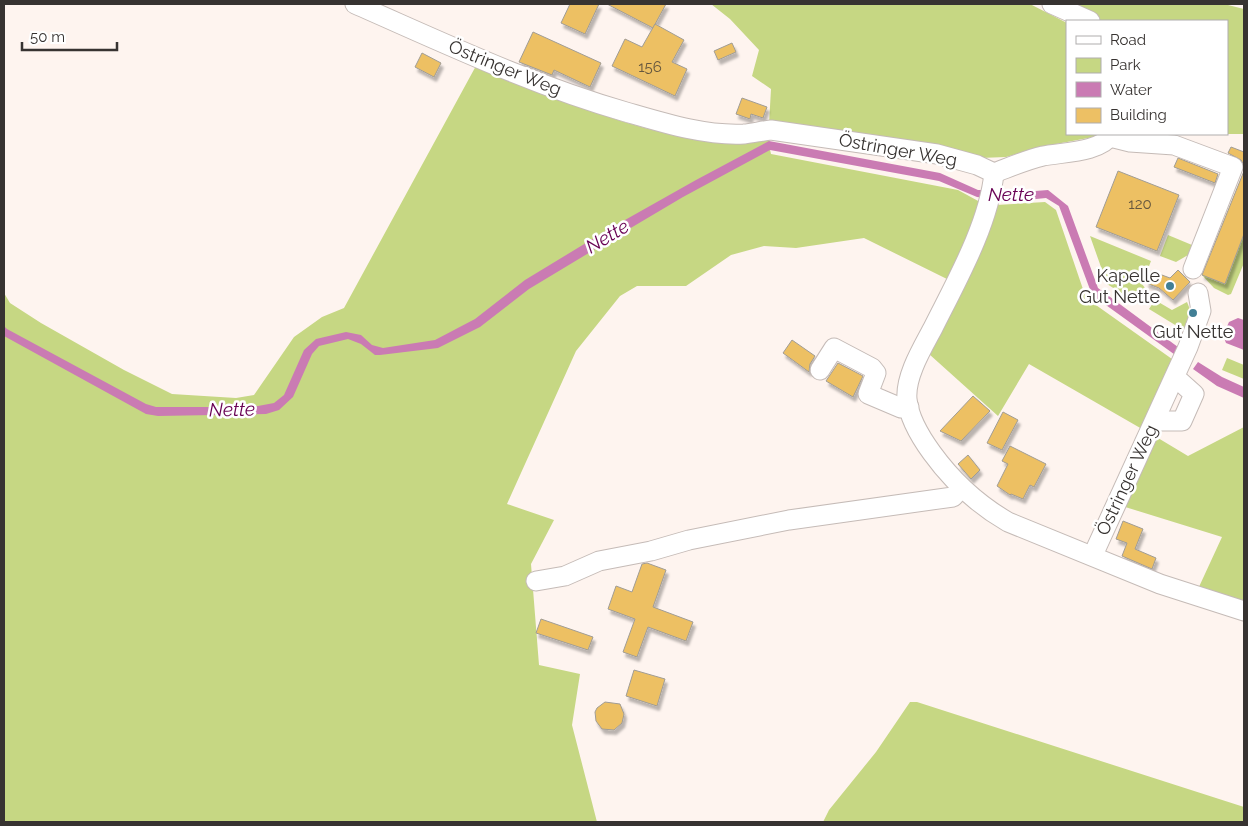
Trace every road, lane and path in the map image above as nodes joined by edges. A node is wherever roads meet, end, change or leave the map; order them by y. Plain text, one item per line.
1 (356, 4) edge
2 (1052, 4) edge
3 (1088, 20) edge
4 (1111, 135) edge
5 (993, 178) junction
6 (1193, 270) dead end
7 (1198, 294) dead end
8 (820, 370) dead end
9 (909, 406) junction
10 (961, 488) junction
11 (1093, 556) junction
12 (536, 581) dead end
13 (1244, 611) edge

1 - 5 street, Östringer Weg
2 - 3 street
4 - 5 street
4 - 6 street
5 - 9 street, Östringer Weg
7 - 11 street, Östringer Weg
8 - 9 street
9 - 10 street, Östringer Weg
10 - 11 street, Östringer Weg
10 - 12 street
11 - 13 street, Östringer Weg

